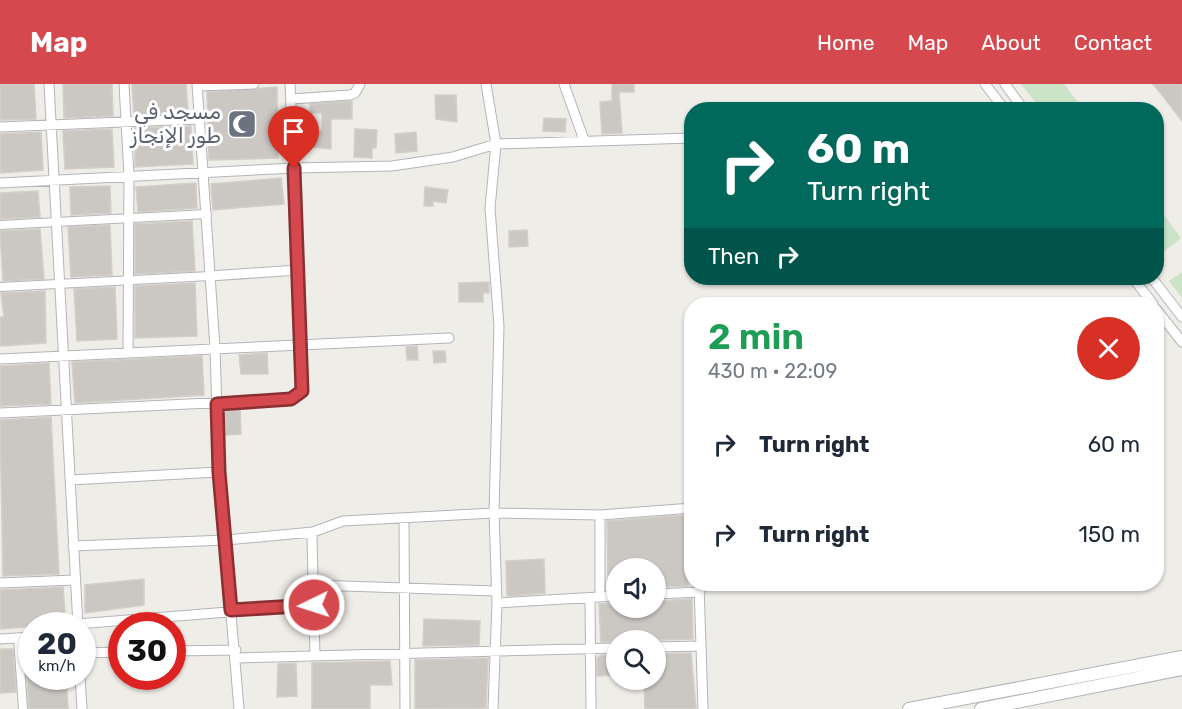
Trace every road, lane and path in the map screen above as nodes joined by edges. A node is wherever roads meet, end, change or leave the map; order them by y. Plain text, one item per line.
1 (49, 84) edge
2 (124, 84) edge
3 (254, 84) edge
4 (290, 84) edge
5 (360, 84) edge
6 (486, 84) edge
7 (564, 84) edge
8 (985, 84) edge
9 (1005, 84) edge
10 (197, 85) edge
11 (291, 99) junction
12 (999, 102) edge
13 (1018, 102) edge
14 (198, 119) junction
15 (126, 122) junction
16 (51, 124) junction
17 (0, 127) edge
18 (684, 138) edge
19 (584, 140) junction
20 (496, 144) junction
21 (294, 168) junction
22 (202, 172) junction
23 (129, 176) junction
24 (54, 180) junction
25 (0, 183) edge
26 (207, 214) junction
27 (127, 218) junction
28 (56, 222) junction
29 (0, 225) edge
30 (298, 270) junction
31 (210, 276) junction
32 (127, 280) junction
33 (60, 284) junction
34 (1138, 285) edge
35 (1157, 285) edge
36 (0, 286) edge
37 (1148, 297) edge
38 (1182, 317) edge
39 (1164, 319) edge
40 (449, 338) dead end
41 (1182, 342) edge
42 (301, 344) junction
43 (214, 348) junction
44 (129, 352) junction
45 (63, 356) junction
46 (0, 359) edge
47 (217, 404) junction
48 (66, 410) junction
49 (0, 413) edge
50 (219, 472) junction
51 (70, 480) junction
52 (684, 509) edge
53 (494, 513) junction
54 (600, 516) junction
55 (404, 518) junction
56 (313, 532) junction
57 (226, 540) junction
58 (73, 546) junction
59 (75, 580) junction
60 (0, 583) edge
61 (314, 585) junction
62 (404, 587) junction
63 (684, 590) edge
64 (496, 591) junction
65 (699, 591) edge
66 (666, 593) edge
67 (606, 596) edge
68 (595, 597) junction
69 (497, 603) junction
70 (314, 605) junction
71 (231, 610) junction
72 (76, 612) edge
73 (96, 623) edge
74 (18, 638) edge
75 (0, 639) edge
76 (700, 646) junction
77 (666, 647) edge
78 (606, 648) edge
79 (592, 649) junction
80 (496, 651) junction
81 (186, 652) edge
82 (406, 652) junction
83 (236, 654) junction
84 (315, 656) junction
85 (1182, 657) edge
86 (1182, 669) edge
87 (22, 690) edge
88 (81, 690) edge
89 (23, 709) edge
90 (82, 709) edge
91 (239, 709) edge
92 (405, 709) edge
93 (493, 709) edge
94 (591, 709) edge
95 (703, 709) edge
96 (909, 709) edge
97 (981, 709) edge

1 - 16 street
2 - 15 street
3 - 10 street
4 - 11 street
5 - 11 street
6 - 20 street
7 - 19 street
8 - 12 street
9 - 13 street
10 - 14 street
11 - 21 street
14 - 15 street
14 - 22 street
15 - 16 street
15 - 23 street
16 - 17 street
16 - 24 street
18 - 19 street
19 - 20 street
20 - 21 street
20 - 53 street
21 - 22 street
21 - 30 street
22 - 23 street
22 - 26 street
23 - 24 street
23 - 27 street
24 - 25 street
24 - 28 street
26 - 27 street
26 - 31 street
27 - 28 street
27 - 32 street
28 - 29 street
28 - 33 street
30 - 31 street
30 - 42 street
31 - 32 street
31 - 43 street
32 - 33 street
32 - 44 street
33 - 36 street
33 - 45 street
34 - 37 street
35 - 38 street
39 - 41 street
40 - 42 street
42 - 43 street
42 - 47 street
43 - 44 street
43 - 47 street
44 - 45 street
45 - 46 street
45 - 48 street
47 - 48 street
47 - 50 street
48 - 49 street
48 - 51 street
50 - 51 street
50 - 57 street
51 - 58 street
52 - 54 street
53 - 54 street
53 - 55 street
53 - 64 street
54 - 68 street
55 - 56 street
55 - 62 street
56 - 57 street
56 - 61 street
57 - 58 street
57 - 71 street
58 - 59 street
59 - 60 street
59 - 72 street
61 - 62 street
61 - 70 street
62 - 64 street
62 - 82 street
63 - 66 street
64 - 69 street
65 - 76 street
67 - 68 street
68 - 69 street
68 - 79 street
69 - 80 street
70 - 71 street
70 - 84 street
71 - 73 street
71 - 83 street
74 - 75 street
76 - 77 street
76 - 95 street
78 - 79 street
79 - 80 street
79 - 94 street
80 - 82 street
80 - 93 street
81 - 83 street
82 - 84 street
82 - 92 street
83 - 84 street
83 - 91 street
85 - 96 street
86 - 97 street
87 - 89 street
88 - 90 street

